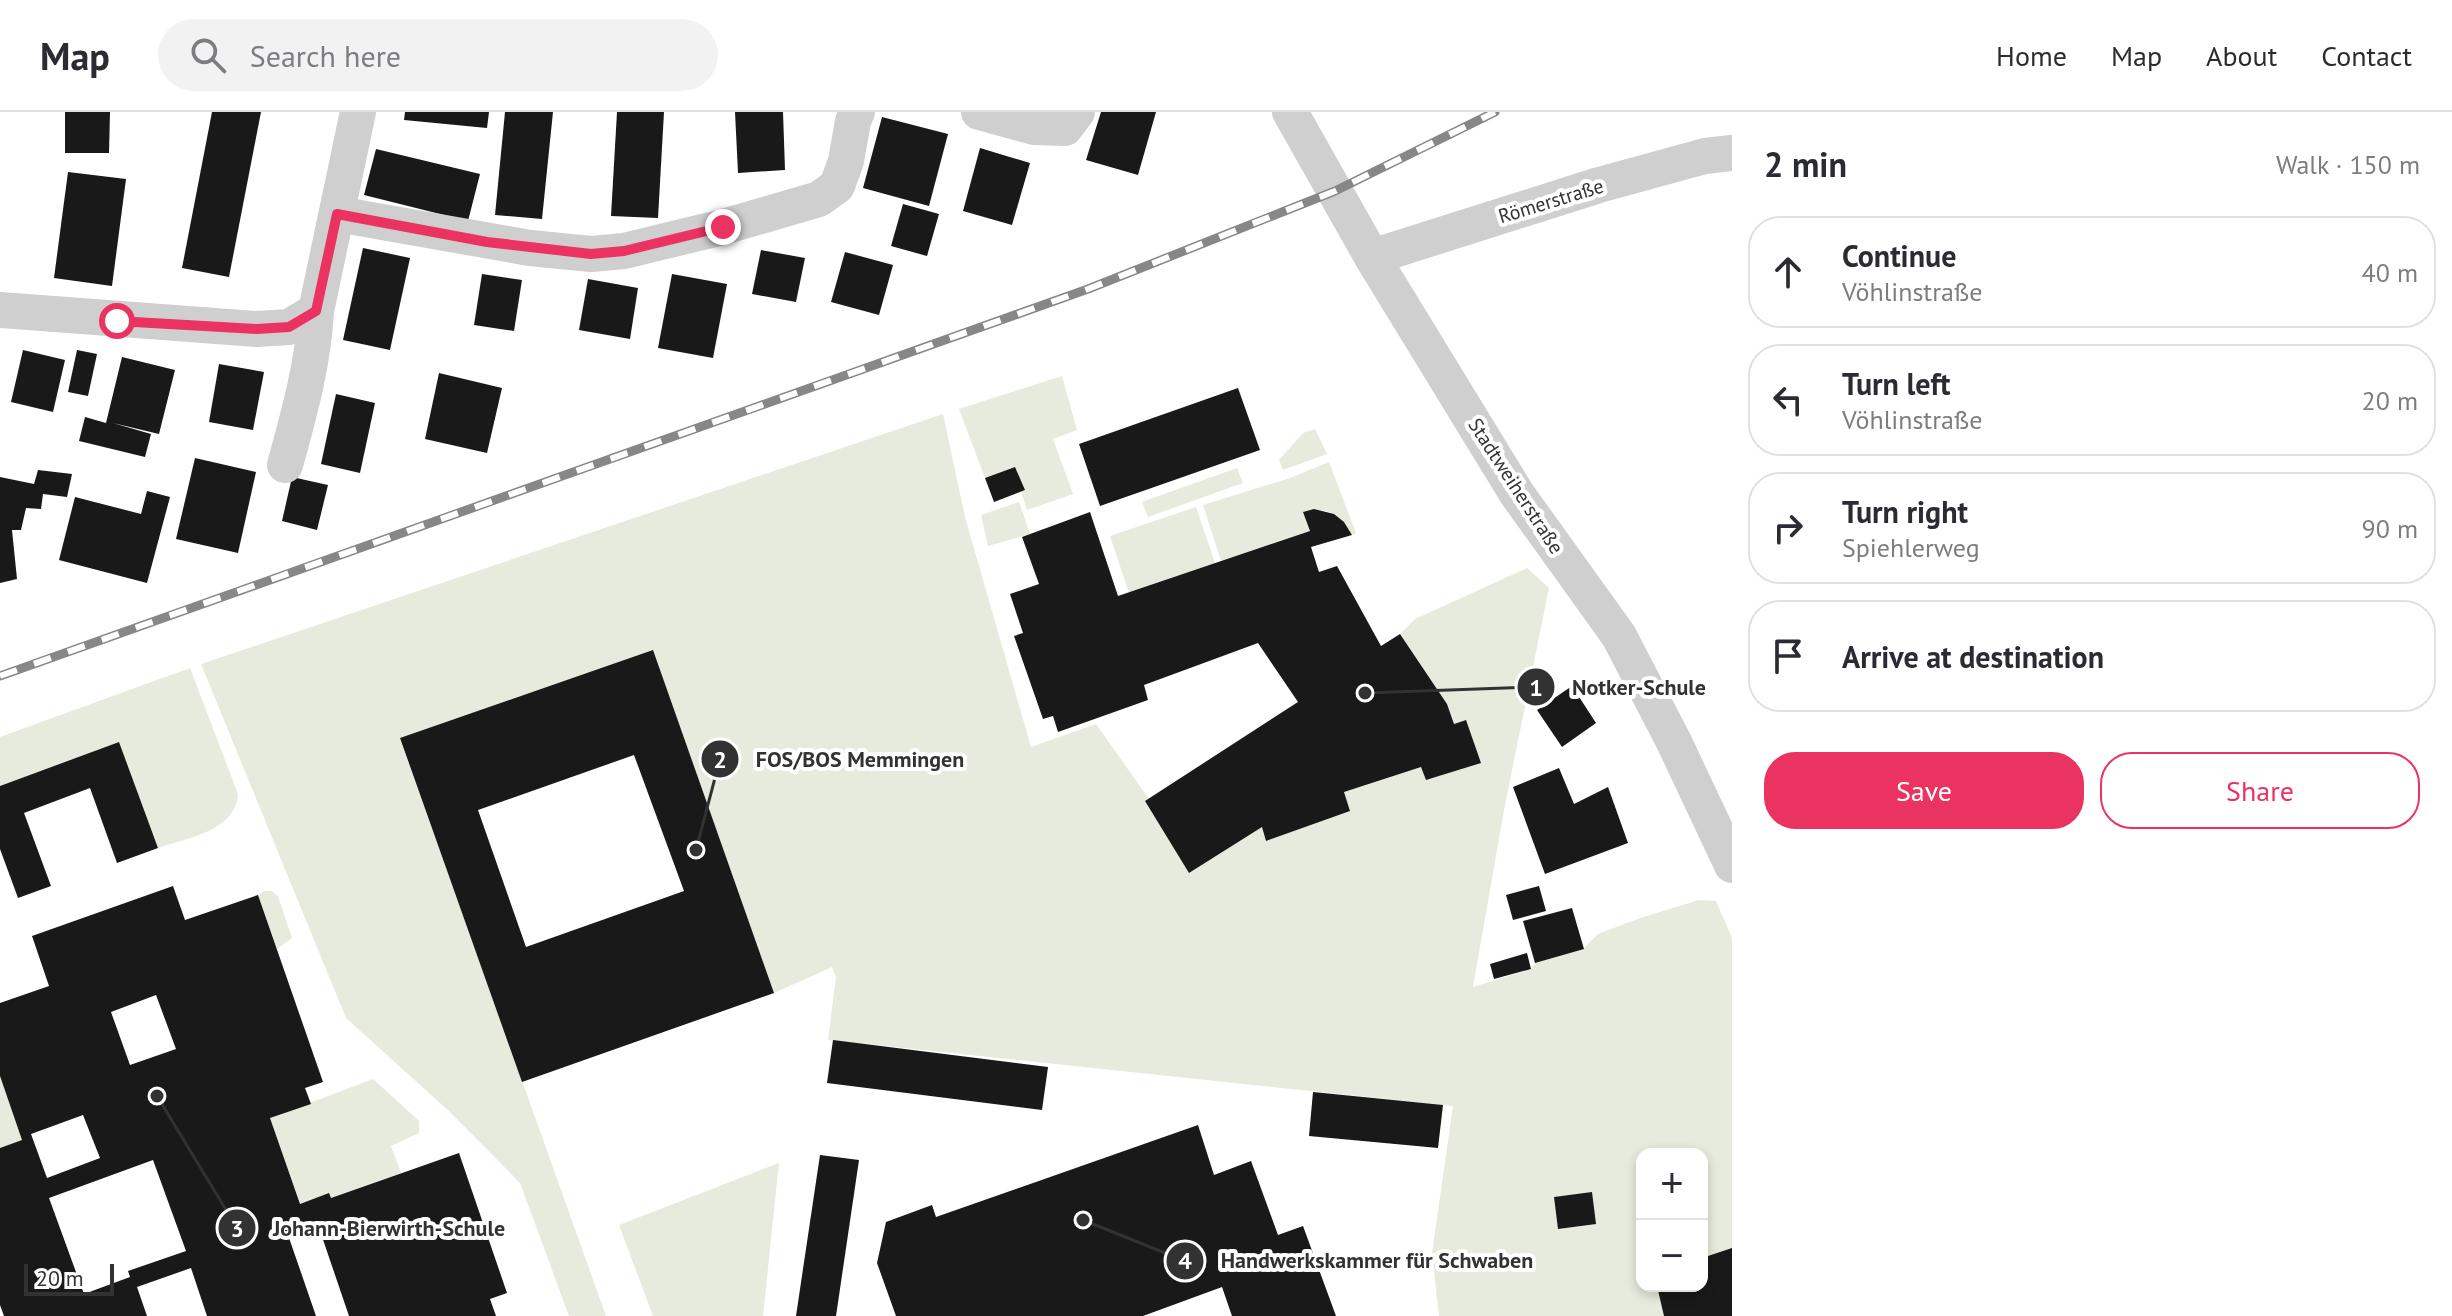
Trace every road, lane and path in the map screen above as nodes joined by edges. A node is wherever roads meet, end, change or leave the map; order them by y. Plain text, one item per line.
1 (358, 112) edge
2 (857, 112) edge
3 (979, 112) edge
4 (1077, 112) edge
5 (1290, 112) edge
6 (1732, 153) edge
7 (337, 214) junction
8 (1372, 257) junction
9 (0, 310) edge
10 (316, 311) junction
11 (285, 465) dead end
12 (1732, 865) edge

1 - 7 street
2 - 7 street
3 - 4 street
5 - 8 street, Stadtweiherstraße
6 - 8 street, Römerstraße
7 - 10 street
8 - 12 street, Stadtweiherstraße
9 - 10 street
10 - 11 street

